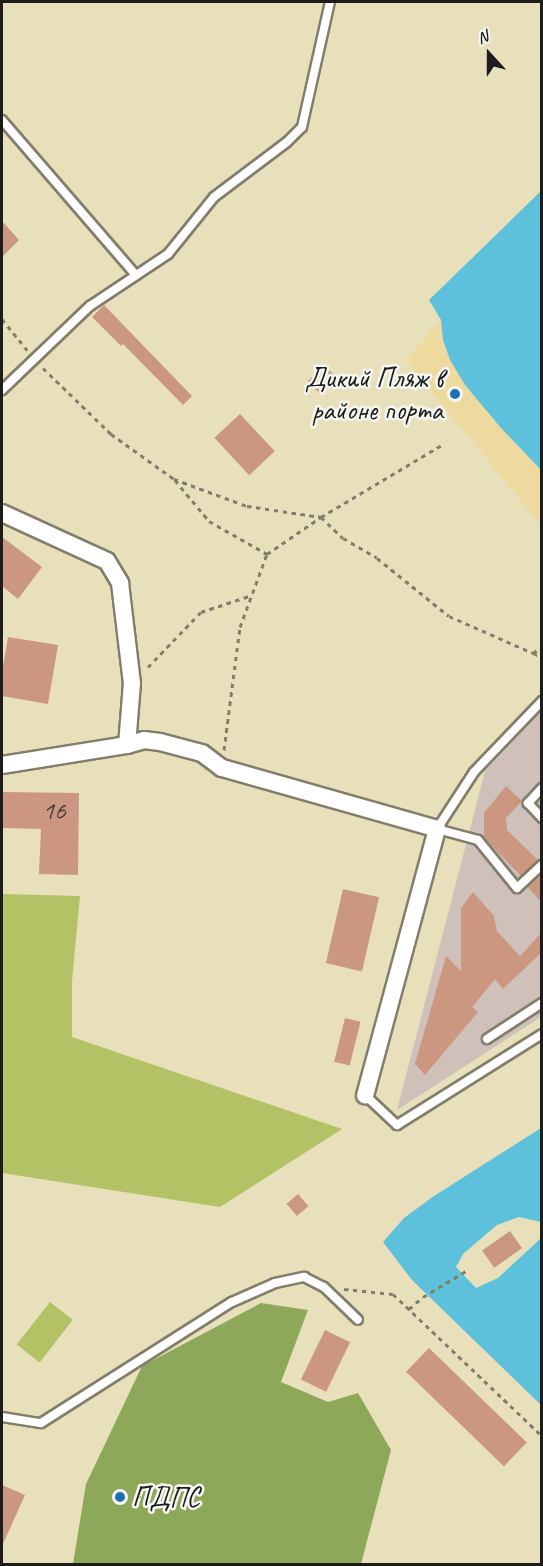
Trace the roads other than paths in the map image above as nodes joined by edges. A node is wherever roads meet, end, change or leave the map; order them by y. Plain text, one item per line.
1 (330, 2) edge
2 (2, 120) edge
3 (136, 275) junction
4 (2, 390) edge
5 (2, 513) edge
6 (542, 701) edge
7 (127, 746) junction
8 (2, 765) edge
9 (542, 788) edge
10 (542, 818) edge
11 (437, 829) junction
12 (542, 865) edge
13 (542, 1003) edge
14 (542, 1034) edge
15 (487, 1039) dead end
16 (365, 1095) joint
17 (357, 1320) dead end
18 (2, 1417) edge

1 - 3 lane
2 - 3 lane
3 - 4 lane
5 - 7 street
6 - 11 lane
7 - 8 street
7 - 11 street
9 - 10 lane
11 - 12 lane
11 - 16 street
13 - 15 lane
14 - 16 lane
17 - 18 lane

